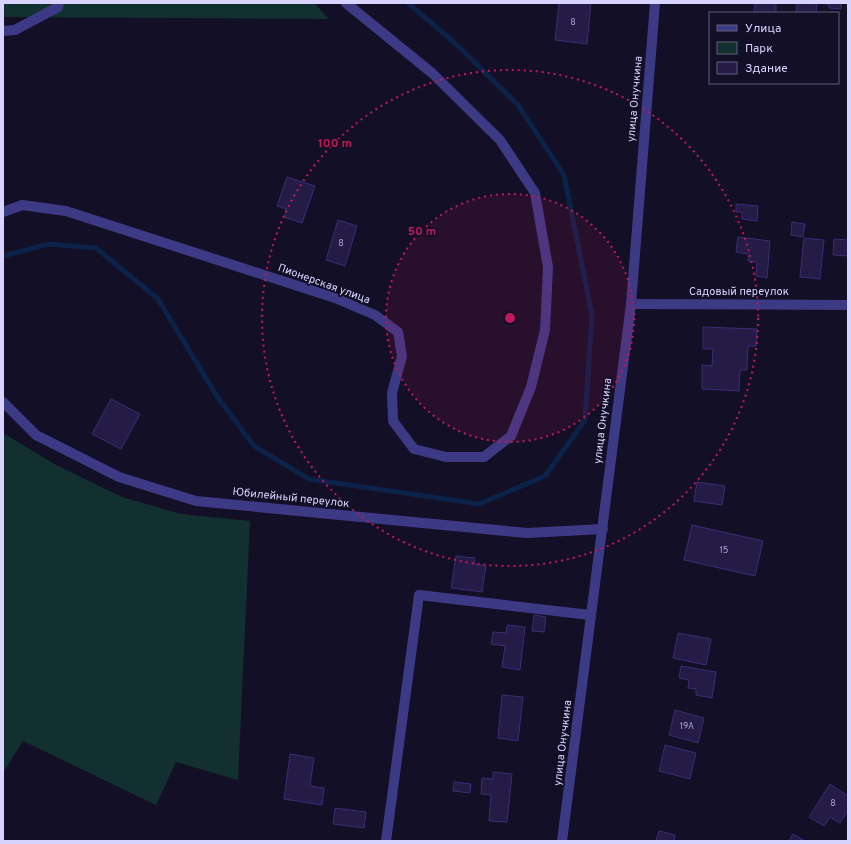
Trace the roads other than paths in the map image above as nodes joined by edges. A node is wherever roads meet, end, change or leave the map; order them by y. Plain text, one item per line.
1 (59, 3) edge
2 (346, 3) edge
3 (654, 3) edge
4 (3, 31) edge
5 (3, 212) edge
6 (630, 304) junction
7 (848, 305) edge
8 (3, 402) edge
9 (603, 529) junction
10 (590, 615) junction
11 (386, 841) edge
12 (562, 841) edge

1 - 4 street
2 - 5 street, Пионерская улица
3 - 6 street, улица Онучкина
6 - 7 street, Садовый переулок
6 - 9 street, улица Онучкина
8 - 9 street, Юбилейный переулок
9 - 10 street, улица Онучкина
10 - 11 street
10 - 12 street, улица Онучкина

